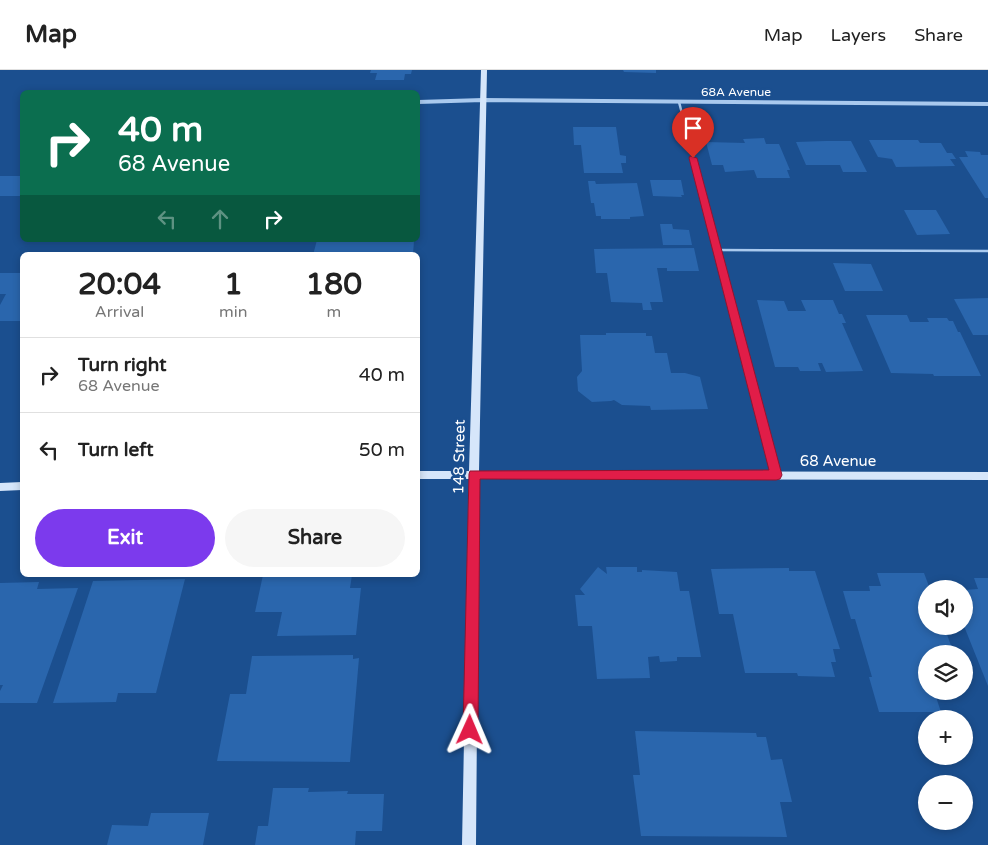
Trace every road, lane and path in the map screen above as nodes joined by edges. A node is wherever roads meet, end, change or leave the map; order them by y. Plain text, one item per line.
1 (484, 70) edge
2 (483, 100) junction
3 (420, 102) edge
4 (679, 102) junction
5 (988, 104) edge
6 (717, 250) junction
7 (988, 251) edge
8 (474, 474) junction
9 (420, 475) edge
10 (776, 475) junction
11 (988, 476) edge
12 (0, 486) edge
13 (20, 486) edge
14 (468, 845) edge

1 - 2 street, 148 Street
2 - 3 street, 68A Avenue
2 - 4 street, 68A Avenue
2 - 8 street, 148 Street
4 - 5 street, 68A Avenue
4 - 6 lane
6 - 7 lane
6 - 10 lane
8 - 9 street, 68 Avenue
8 - 10 street, 68 Avenue
8 - 14 street, 148 Street
10 - 11 street, 68 Avenue
12 - 13 street

